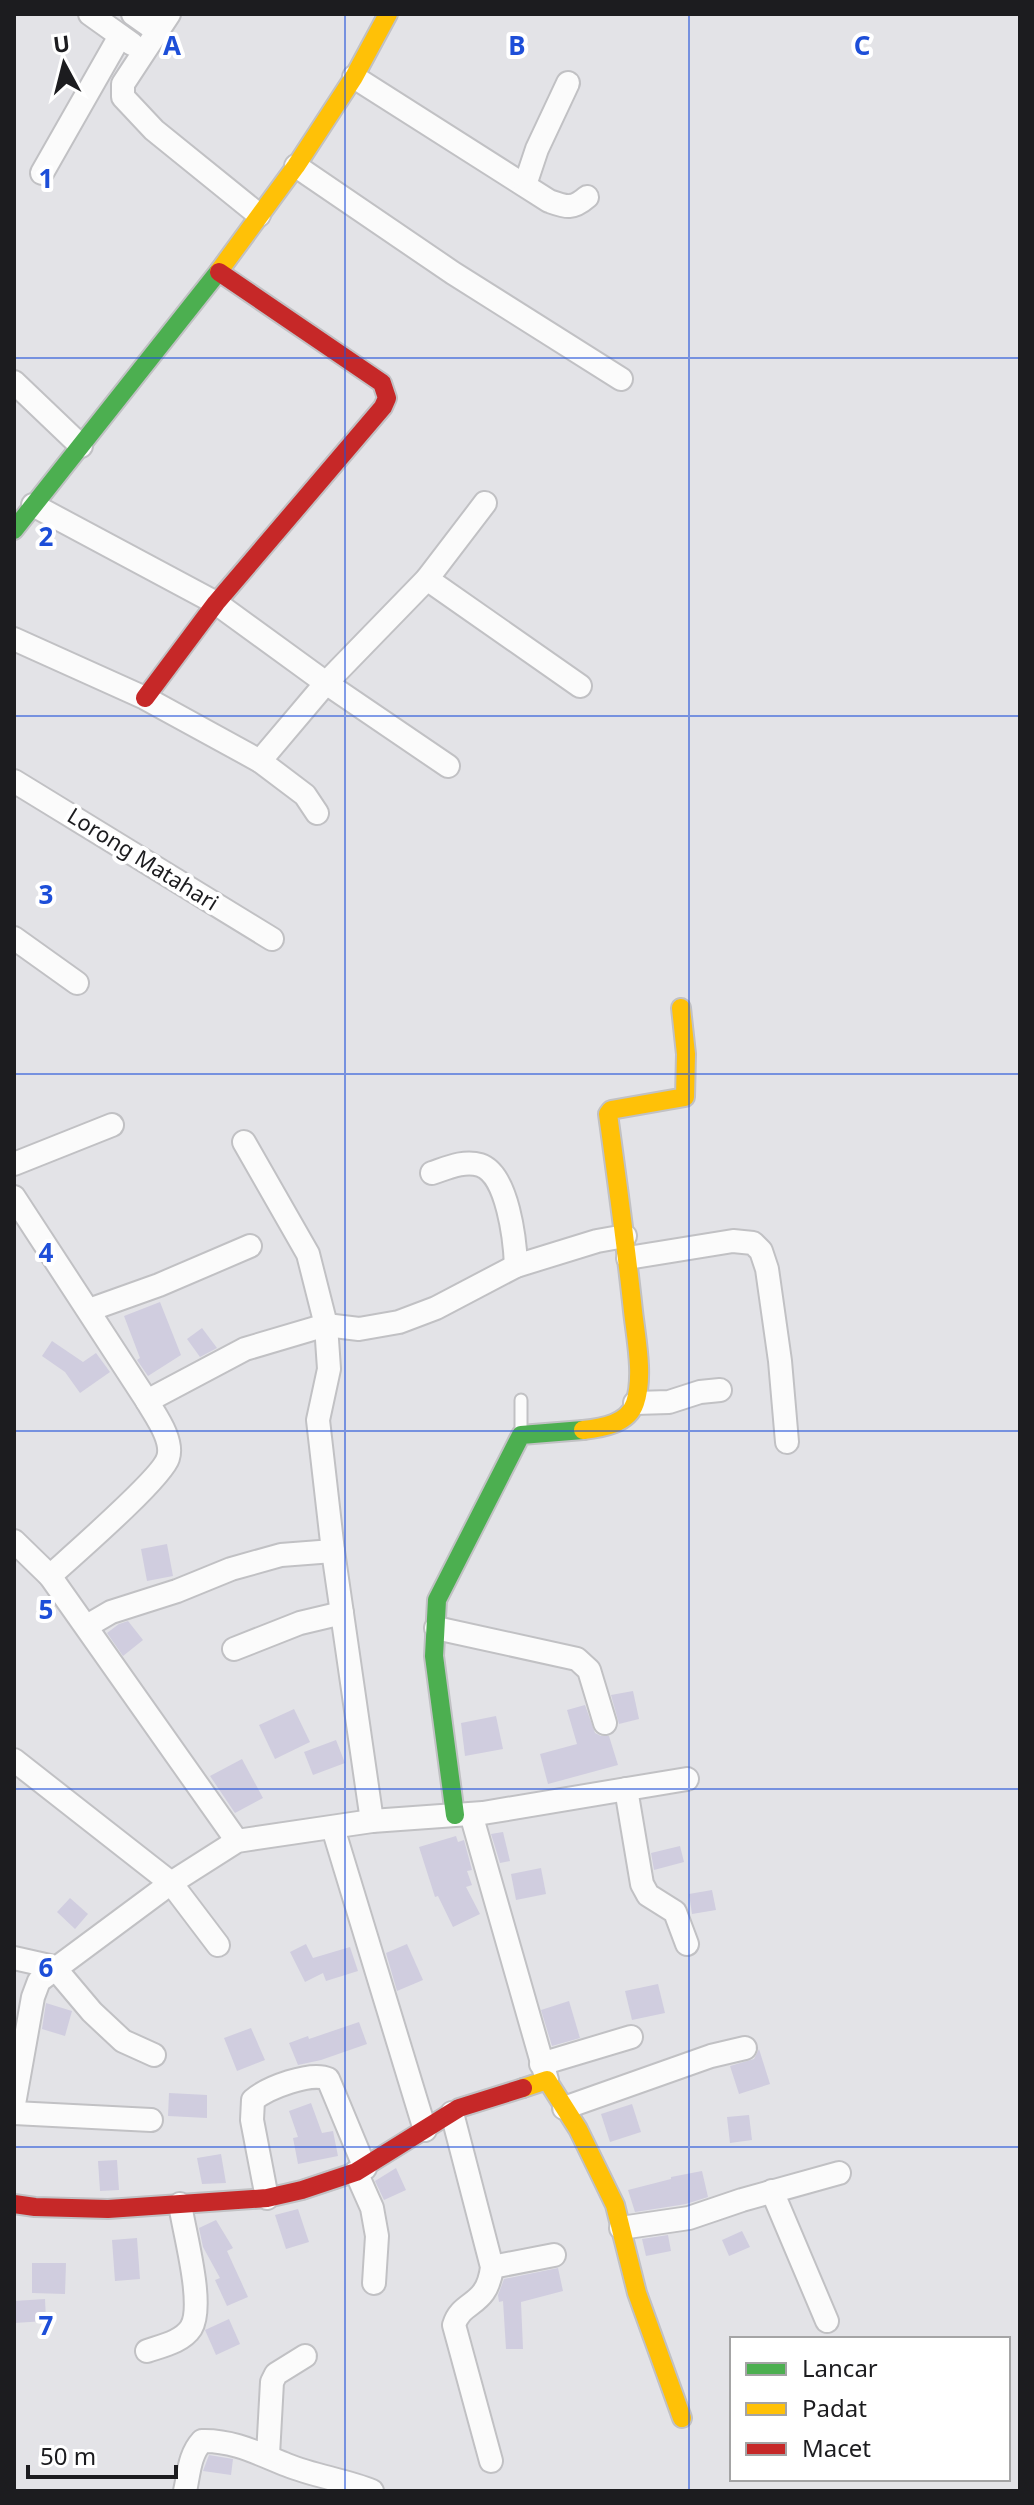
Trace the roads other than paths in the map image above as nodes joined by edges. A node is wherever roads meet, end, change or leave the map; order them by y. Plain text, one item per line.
1 (90, 14) edge
2 (133, 14) edge
3 (388, 14) edge
4 (163, 22) edge
5 (120, 36) junction
6 (144, 52) junction
7 (354, 77) junction
8 (568, 83) dead end
9 (296, 166) junction
10 (42, 173) dead end
11 (525, 185) junction
12 (587, 197) dead end
13 (259, 215) junction
14 (219, 272) junction
15 (621, 379) dead end
16 (14, 382) edge
17 (81, 446) junction
18 (485, 503) dead end
19 (33, 505) junction
20 (14, 530) edge
21 (427, 579) junction
22 (216, 603) junction
23 (14, 639) edge
24 (326, 683) junction
25 (580, 686) dead end
26 (145, 698) junction
27 (260, 761) junction
28 (448, 766) dead end
29 (14, 781) edge
30 (317, 813) dead end
31 (14, 938) edge
32 (272, 939) dead end
33 (77, 983) dead end
34 (681, 1008) dead end
35 (112, 1125) dead end
36 (244, 1142) dead end
37 (14, 1164) edge
38 (432, 1173) dead end
39 (14, 1197) edge
40 (250, 1246) dead end
41 (626, 1247) junction
42 (516, 1266) junction
43 (89, 1310) junction
44 (326, 1325) junction
45 (720, 1390) dead end
46 (521, 1400) dead end
47 (147, 1401) junction
48 (635, 1403) junction
49 (521, 1435) junction
50 (787, 1442) dead end
51 (14, 1541) edge
52 (333, 1551) junction
53 (50, 1576) junction
54 (342, 1613) junction
55 (87, 1626) junction
56 (436, 1628) junction
57 (234, 1649) dead end
58 (605, 1723) dead end
59 (14, 1760) edge
60 (687, 1779) dead end
61 (626, 1789) junction
62 (463, 1814) junction
63 (372, 1821) junction
64 (333, 1828) junction
65 (237, 1841) junction
66 (171, 1883) junction
67 (687, 1944) dead end
68 (218, 1945) dead end
69 (14, 1958) edge
70 (54, 1967) junction
71 (631, 2037) dead end
72 (745, 2048) dead end
73 (154, 2055) dead end
74 (544, 2072) junction
75 (14, 2104) edge
76 (564, 2108) junction
77 (14, 2113) edge
78 (452, 2113) junction
79 (151, 2120) dead end
80 (425, 2130) junction
81 (360, 2170) junction
82 (839, 2173) dead end
83 (772, 2191) junction
84 (267, 2198) junction
85 (14, 2204) edge
86 (180, 2204) junction
87 (621, 2228) junction
88 (554, 2255) dead end
89 (492, 2267) junction
90 (374, 2283) dead end
91 (827, 2321) dead end
92 (147, 2351) dead end
93 (305, 2356) dead end
94 (682, 2418) dead end
95 (268, 2455) junction
96 (491, 2461) dead end
97 (185, 2491) edge
98 (372, 2491) edge

1 - 5 street
2 - 4 street
3 - 7 street
4 - 6 street
5 - 6 street
5 - 10 street
6 - 13 street
7 - 9 street
7 - 11 street
8 - 11 street
9 - 13 street
9 - 15 street
11 - 12 street
13 - 14 street
14 - 17 street
14 - 22 street
16 - 17 street
17 - 19 street
18 - 21 street
19 - 20 street
19 - 22 street
21 - 24 street
21 - 25 street
22 - 24 street
22 - 26 street
23 - 26 street
24 - 27 street
24 - 28 street
26 - 27 street
27 - 30 street
29 - 32 street, Lorong Matahari
31 - 33 street
34 - 41 street
35 - 37 street
36 - 44 street
38 - 42 street
39 - 43 street
40 - 43 street
41 - 42 street
41 - 48 street
41 - 50 street
42 - 44 street
43 - 47 street
44 - 47 street
44 - 52 street
45 - 48 street
46 - 49 lane
47 - 53 street
48 - 49 street
49 - 56 street
51 - 53 street
52 - 54 street
52 - 55 street
53 - 55 street
54 - 57 street
54 - 63 street
55 - 65 street
56 - 58 street
56 - 62 street
59 - 66 street
60 - 61 street
61 - 62 street
61 - 67 street
62 - 63 street
62 - 74 street
63 - 64 street
64 - 65 street
64 - 80 street
65 - 66 street
66 - 68 street
66 - 70 street
69 - 70 street
70 - 73 street
70 - 75 street
71 - 74 street
72 - 76 street
74 - 76 street
74 - 78 street
76 - 87 street
77 - 79 street
78 - 80 street
78 - 89 street
80 - 81 street
81 - 84 street
81 - 84 street
81 - 90 street
82 - 83 street
83 - 87 street
83 - 91 street
84 - 86 street
85 - 86 street
86 - 92 street
87 - 94 street
88 - 89 street
89 - 96 street
93 - 95 street
95 - 97 street
95 - 98 street

